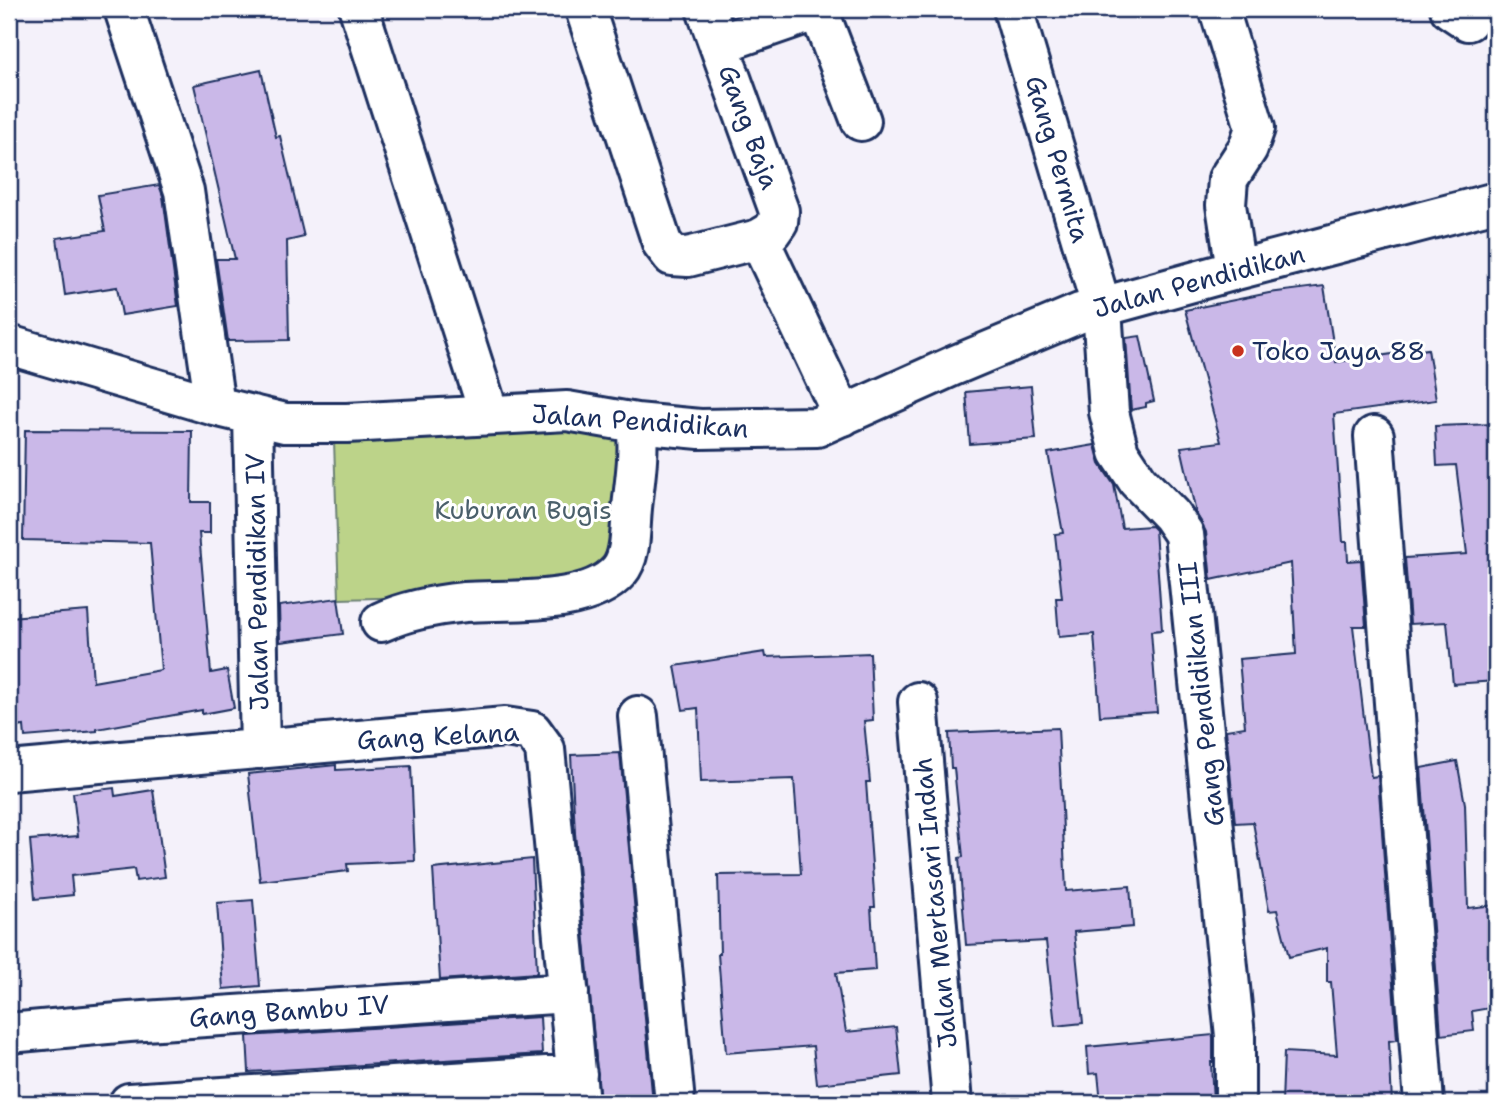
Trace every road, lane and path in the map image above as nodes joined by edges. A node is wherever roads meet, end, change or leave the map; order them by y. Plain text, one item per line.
1 (124, 9) edge
2 (359, 9) edge
3 (585, 9) edge
4 (706, 9) edge
5 (817, 9) edge
6 (1013, 9) edge
7 (1219, 9) edge
8 (719, 44) junction
9 (861, 121) dead end
10 (1496, 202) edge
11 (759, 239) junction
12 (1236, 270) junction
13 (1102, 309) junction
14 (9, 345) edge
15 (215, 406) junction
16 (488, 414) junction
17 (253, 415) junction
18 (843, 416) junction
19 (636, 423) junction
20 (1374, 436) dead end
21 (381, 622) dead end
22 (918, 702) dead end
23 (638, 716) dead end
24 (260, 748) junction
25 (9, 771) edge
26 (569, 993) junction
27 (9, 1033) edge
28 (578, 1089) edge
29 (129, 1103) edge
30 (675, 1103) edge
31 (952, 1103) edge
32 (1235, 1103) edge
33 (1424, 1103) edge

1 - 15 street
2 - 16 street
3 - 11 street
4 - 8 street, Gang Baja
5 - 8 street
5 - 9 street
6 - 13 street, Gang Permita
7 - 12 street
8 - 11 street, Gang Baja
10 - 12 street, Jalan Pendidikan
11 - 18 street
12 - 13 street, Jalan Pendidikan
13 - 18 street, Jalan Pendidikan
13 - 32 street, Gang Pendidikan III
14 - 15 street, Jalan Pendidikan
15 - 17 street, Jalan Pendidikan
16 - 17 street, Jalan Pendidikan
16 - 19 street, Jalan Pendidikan
17 - 24 street, Jalan Pendidikan IV
18 - 19 street, Jalan Pendidikan
19 - 21 street
20 - 33 street
22 - 31 street, Jalan Mertasari Indah
23 - 30 street
24 - 25 street, Gang Kelana
24 - 26 street, Gang Kelana
26 - 27 street, Gang Bambu IV
26 - 28 street, Gang Kelana
28 - 29 street

